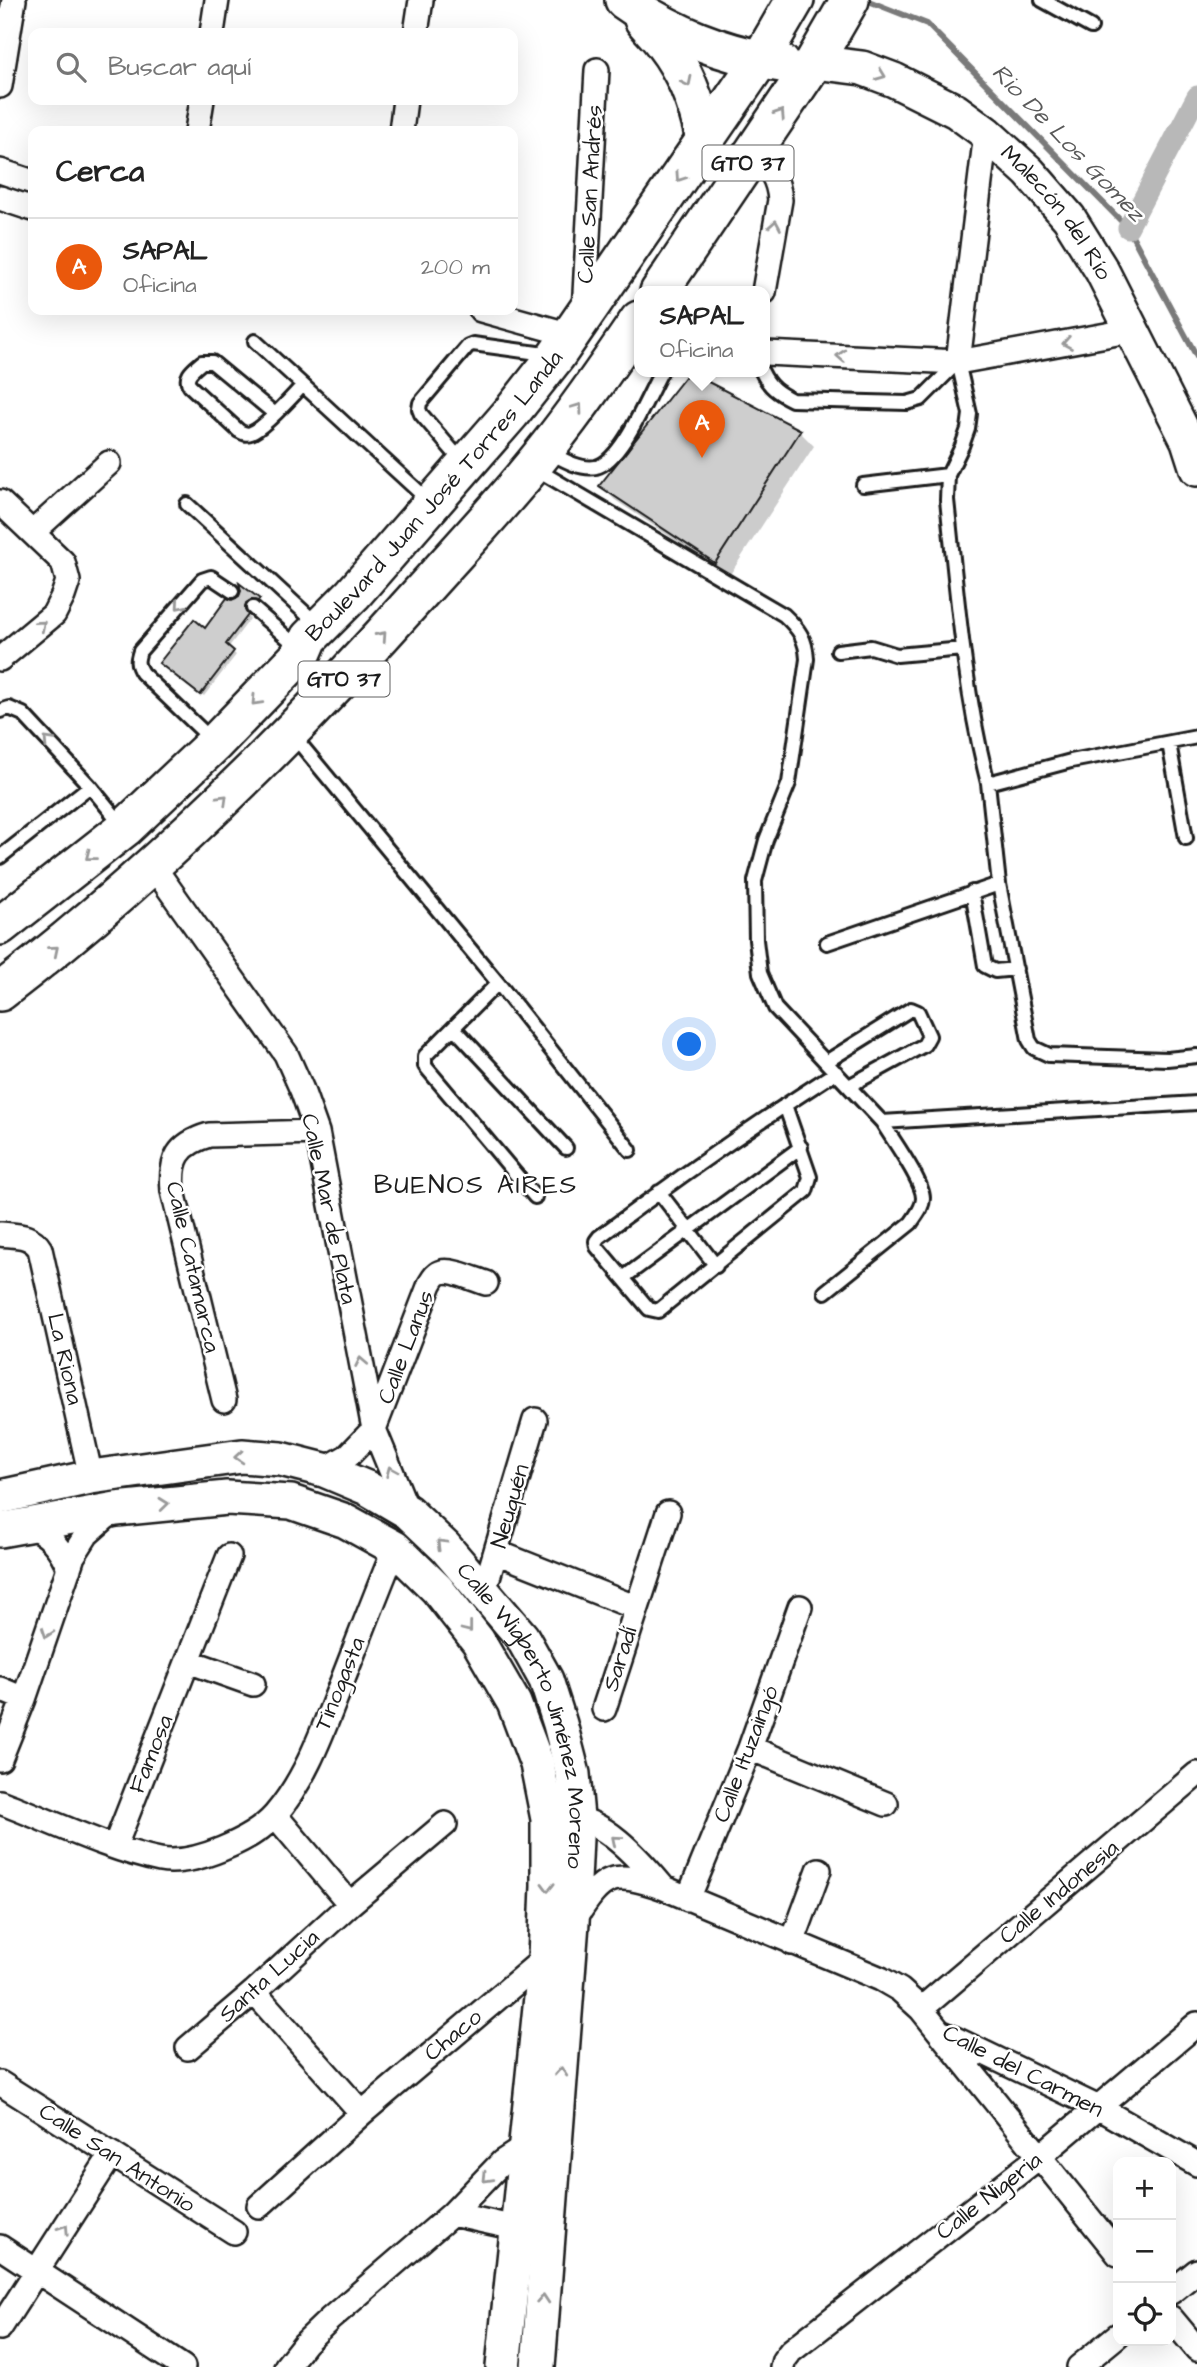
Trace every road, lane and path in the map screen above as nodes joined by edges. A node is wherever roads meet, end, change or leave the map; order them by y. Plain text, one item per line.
1 (14, 0) edge
2 (217, 0) edge
3 (421, 0) edge
4 (850, 0) edge
5 (1042, 0) edge
6 (629, 4) edge
7 (790, 9) edge
8 (1091, 27) dead end
9 (213, 28) edge
10 (417, 28) edge
11 (823, 47) junction
12 (760, 60) junction
13 (597, 70) dead end
14 (0, 86) edge
15 (201, 105) edge
16 (404, 105) edge
17 (198, 126) edge
18 (402, 126) edge
19 (986, 133) junction
20 (705, 140) junction
21 (753, 155) junction
22 (0, 171) edge
23 (28, 180) edge
24 (0, 198) edge
25 (28, 207) edge
26 (663, 286) edge
27 (765, 286) edge
28 (497, 315) edge
29 (634, 328) edge
30 (1134, 330) junction
31 (570, 337) junction
32 (255, 341) dead end
33 (770, 353) edge
34 (958, 362) junction
35 (657, 377) edge
36 (764, 377) edge
37 (303, 385) junction
38 (275, 414) junction
39 (539, 458) junction
40 (108, 463) dead end
41 (465, 465) junction
42 (1197, 470) edge
43 (948, 475) junction
44 (863, 485) dead end
45 (0, 502) edge
46 (187, 504) dead end
47 (432, 504) junction
48 (33, 532) junction
49 (232, 590) dead end
50 (253, 608) dead end
51 (312, 639) junction
52 (963, 649) junction
53 (838, 651) dead end
54 (0, 659) edge
55 (0, 711) edge
56 (291, 734) junction
57 (1197, 737) edge
58 (215, 743) junction
59 (1169, 743) junction
60 (988, 783) junction
61 (90, 786) junction
62 (125, 828) junction
63 (1186, 838) dead end
64 (0, 857) edge
65 (153, 866) junction
66 (999, 884) junction
67 (972, 892) junction
68 (0, 926) edge
69 (827, 943) dead end
70 (1016, 969) junction
71 (498, 983) junction
72 (0, 992) edge
73 (454, 1028) junction
74 (1197, 1056) edge
75 (831, 1067) junction
76 (849, 1086) junction
77 (1197, 1103) edge
78 (785, 1105) junction
79 (882, 1122) junction
80 (317, 1132) junction
81 (801, 1146) junction
82 (566, 1148) dead end
83 (630, 1150) dead end
84 (659, 1192) junction
85 (535, 1197) dead end
86 (687, 1229) junction
87 (0, 1234) edge
88 (716, 1266) junction
89 (623, 1278) junction
90 (486, 1283) dead end
91 (825, 1292) dead end
92 (224, 1400) dead end
93 (535, 1420) dead end
94 (374, 1429) junction
95 (324, 1470) junction
96 (91, 1477) junction
97 (0, 1497) edge
98 (116, 1509) junction
99 (408, 1512) junction
100 (668, 1513) dead end
101 (13, 1527) edge
102 (395, 1548) junction
103 (496, 1552) junction
104 (229, 1556) dead end
105 (69, 1569) junction
106 (484, 1591) junction
107 (800, 1607) dead end
108 (637, 1608) junction
109 (188, 1661) junction
110 (253, 1684) dead end
111 (0, 1689) edge
112 (24, 1699) junction
113 (604, 1709) dead end
114 (750, 1748) junction
115 (0, 1759) edge
116 (1197, 1774) edge
117 (0, 1801) edge
118 (886, 1804) dead end
119 (275, 1815) junction
120 (562, 1818) junction
121 (445, 1824) dead end
122 (115, 1846) junction
123 (819, 1870) dead end
124 (664, 1888) junction
125 (688, 1899) junction
126 (350, 1904) junction
127 (572, 1923) junction
128 (792, 1943) junction
129 (545, 1958) junction
130 (254, 1992) junction
131 (921, 2009) junction
132 (1197, 2024) edge
133 (938, 2031) junction
134 (188, 2048) dead end
135 (0, 2083) edge
136 (1099, 2108) junction
137 (362, 2113) junction
138 (525, 2147) junction
139 (112, 2154) junction
140 (1039, 2157) junction
141 (1197, 2164) edge
142 (259, 2206) dead end
143 (452, 2214) junction
144 (532, 2229) junction
145 (234, 2232) dead end
146 (0, 2247) edge
147 (1113, 2248) edge
148 (37, 2270) junction
149 (1197, 2270) edge
150 (1176, 2288) edge
151 (1176, 2324) edge
152 (0, 2328) edge
153 (1113, 2339) edge
154 (1197, 2349) edge
155 (498, 2362) edge
156 (183, 2367) edge
157 (286, 2367) edge
158 (538, 2367) edge
159 (782, 2367) edge
160 (1079, 2367) edge

1 - 14 street
2 - 9 street
3 - 10 street
4 - 11 main road, GTO 37
5 - 8 lane
6 - 12 main road
6 -> 20 main road
7 - 12 main road, Boulevard Juan José Torres Landa / GTO 37
11 - 12 main road
11 -> 19 street, Malecón del Río
21 -> 11 main road, GTO 37
12 - 20 main road, Boulevard Juan José Torres Landa / GTO 37
13 - 31 street, Calle San Andrés
15 - 17 street
16 - 18 street
19 - 30 street, Malecón del Río
19 - 34 street
20 -> 31 main road, Boulevard Juan José Torres Landa / GTO 37
21 - 26 main road, GTO 37
27 -> 21 street
22 - 23 street
24 - 25 street
28 - 31 street
39 -> 29 main road, Boulevard Juan José Torres Landa / GTO 37
30 -> 34 street
30 - 42 street, Malecón del Río
31 - 41 main road, Boulevard Juan José Torres Landa / GTO 37
31 - 41 lane
32 - 37 lane
34 -> 33 street
34 - 36 lane
34 - 43 lane
35 - 39 lane
37 - 38 lane
37 - 47 lane
38 - 38 lane
56 -> 39 main road, Boulevard Juan José Torres Landa / GTO 37
39 - 75 lane
40 - 48 street
41 - 47 main road, Boulevard Juan José Torres Landa / GTO 37
43 - 44 lane
43 - 52 lane
45 - 48 street
46 - 51 lane
47 - 51 main road, Boulevard Juan José Torres Landa / GTO 37
54 -> 48 street
49 -> 58 lane
50 - 51 lane
51 -> 58 main road, Boulevard Juan José Torres Landa / GTO 37
52 - 53 lane
52 - 60 lane
61 -> 55 lane
65 -> 56 main road, Boulevard Juan José Torres Landa / GTO 37
56 - 71 lane
57 - 59 lane
58 - 62 main road, Boulevard Juan José Torres Landa / GTO 37
59 - 60 lane
59 - 63 lane
60 - 66 lane
61 - 62 lane
61 - 64 lane
62 -> 68 main road, Boulevard Juan José Torres Landa / GTO 37
72 -> 65 main road, Boulevard Juan José Torres Landa / GTO 37
65 - 80 street, Calle Mar de Plata
66 - 67 lane
66 - 70 lane
67 - 69 lane
67 - 70 lane
70 - 74 lane
71 - 73 lane
71 - 83 lane
73 - 82 lane
73 - 85 lane
75 - 76 lane
75 - 76 lane
75 - 78 lane
76 - 79 lane
77 - 79 lane
78 - 81 lane
78 - 84 lane
79 - 91 lane
80 - 92 street, Calle Catamarca
94 -> 80 street, Calle Mar de Plata
81 - 86 lane
81 - 88 lane
84 - 86 lane
84 - 89 lane
86 - 88 lane
86 - 89 lane
87 - 96 street, La Riona
88 - 89 lane
90 - 94 street, Calle Lanus
93 - 103 street, Neuquén
94 - 95 street
99 -> 94 street, Calle Mar de Plata
95 -> 96 street, Calle Wigberto Jiménez Moreno
95 - 99 street, Calle Wigberto Jiménez Moreno
96 - 97 street, Calle Wigberto Jiménez Moreno
98 - 101 street, Calle Wigberto Jiménez Moreno
98 -> 102 street, Calle Wigberto Jiménez Moreno
98 - 105 street
106 -> 99 street, Calle Wigberto Jiménez Moreno
100 - 108 street, Saradí
101 - 105 street
102 - 119 street, Tinogasta
102 -> 120 street, Calle Wigberto Jiménez Moreno
103 - 106 street, Neuquén
103 - 108 street
104 - 109 street, Famosa
105 -> 112 street
106 - 120 street, Calle Wigberto Jiménez Moreno
107 - 114 street, Calle Ituzaingó
108 - 113 street, Saradí
109 - 110 street
109 - 122 street, Famosa
111 - 112 street
112 - 115 street
114 - 118 street
114 - 125 street, Calle Ituzaingó
116 - 131 street, Calle Indonesia
117 - 122 street, Tinogasta
119 - 122 street, Tinogasta
119 - 126 street
124 -> 120 street, Calle del Carmen
120 - 127 street, Calle Wigberto Jiménez Moreno
120 -> 129 street, Calle Wigberto Jiménez Moreno
121 - 126 street, Santa Lucia
123 - 128 street
124 - 125 street, Calle del Carmen
124 - 127 street, Calle del Carmen
125 - 128 street, Calle del Carmen
126 - 130 street, Santa Lucia
144 -> 127 street, Calle Wigberto Jiménez Moreno
128 - 131 street, Calle del Carmen
129 - 137 street, Chaco
129 - 138 street, Calle Wigberto Jiménez Moreno
130 - 134 street, Santa Lucia
130 - 137 street
131 - 133 street, Calle del Carmen
132 - 136 street, Calle Nigeria
133 - 136 street, Calle del Carmen
133 - 140 street
135 - 139 street, Calle San Antonio
136 - 140 street, Calle Nigeria
136 - 141 street, Calle del Carmen
137 - 142 street, Chaco
138 -> 143 street
138 - 144 street, Calle Wigberto Jiménez Moreno
139 - 145 street, Calle San Antonio
148 -> 139 street
140 - 147 street
140 - 159 street, Calle Nigeria
143 - 144 street
143 - 157 street
144 - 155 street, Calle Wigberto Jiménez Moreno
158 -> 144 street, Calle Wigberto Jiménez Moreno
146 - 148 street
148 - 152 street
148 - 156 street
149 - 150 street
151 - 154 street
153 - 160 street

